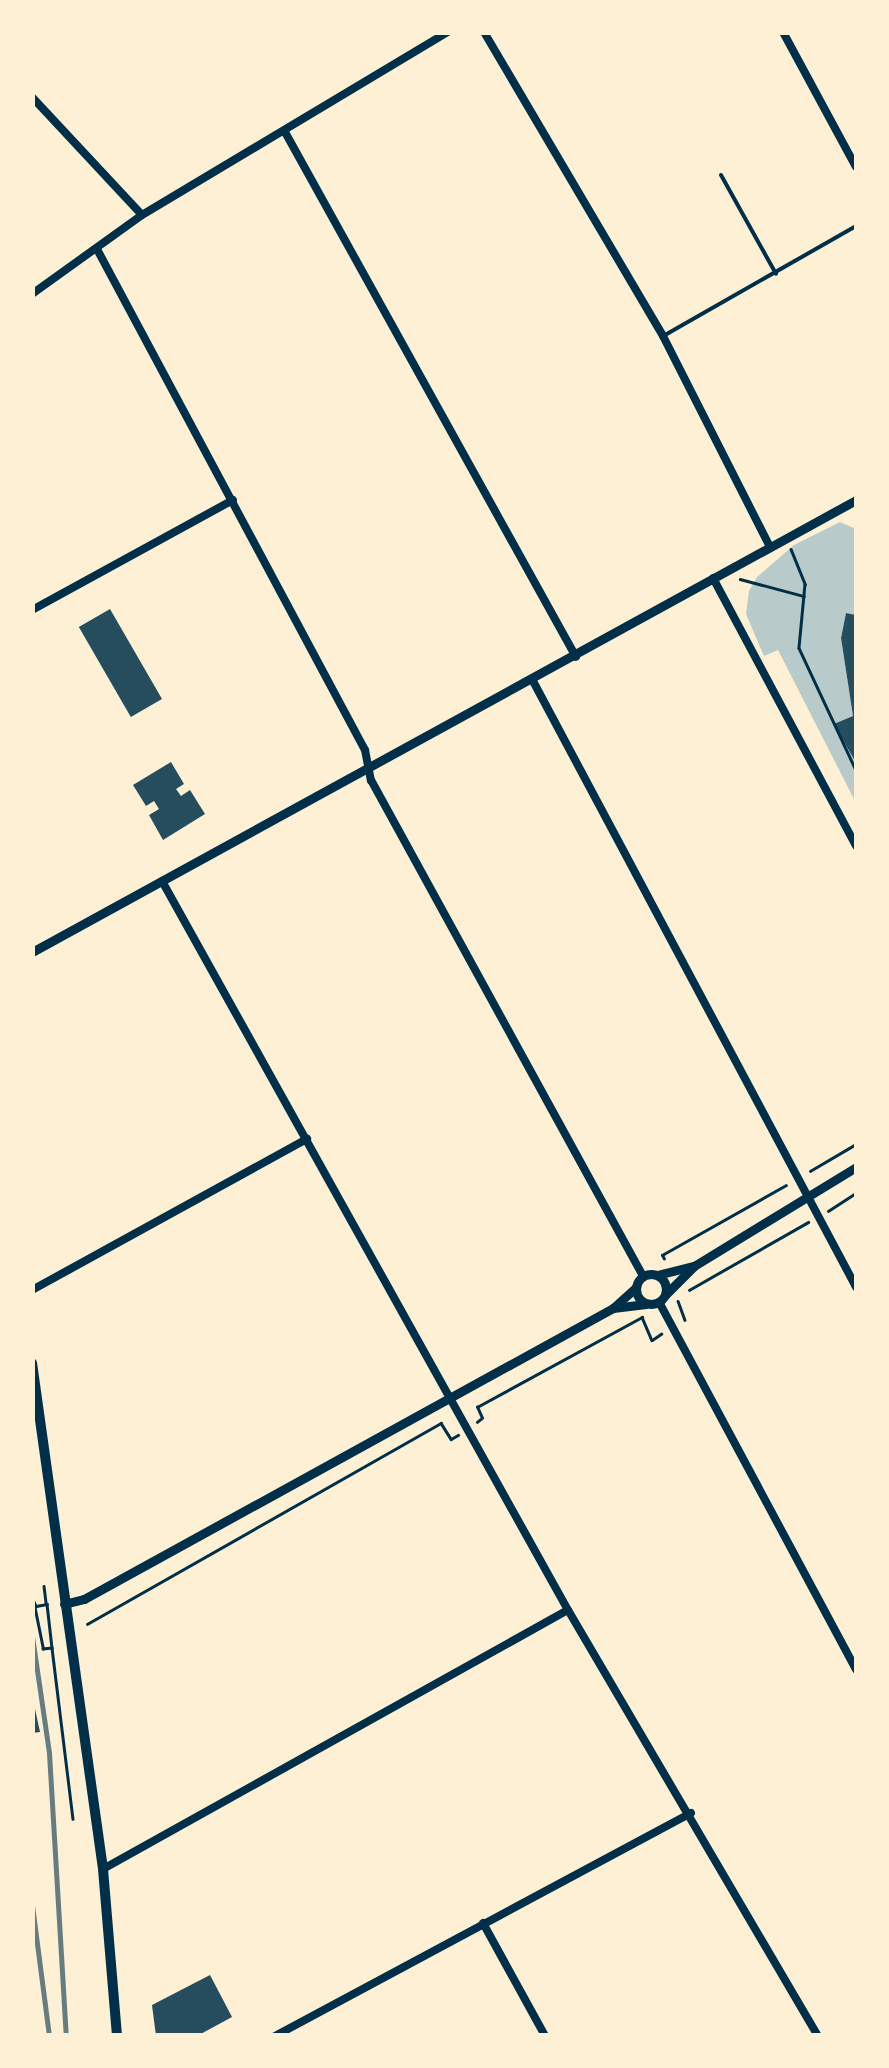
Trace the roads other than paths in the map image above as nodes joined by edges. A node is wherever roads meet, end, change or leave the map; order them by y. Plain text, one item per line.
1 (448, 32) edge
2 (484, 32) edge
3 (783, 32) edge
4 (32, 97) edge
5 (285, 132) junction
6 (856, 166) edge
7 (722, 176) dead end
8 (142, 216) junction
9 (856, 226) edge
10 (98, 251) junction
11 (776, 274) junction
12 (32, 294) edge
13 (663, 336) junction
14 (232, 500) junction
15 (856, 500) edge
16 (770, 547) junction
17 (718, 575) junction
18 (32, 610) edge
19 (576, 657) junction
20 (533, 681) junction
21 (368, 768) junction
22 (856, 846) edge
23 (162, 881) junction
24 (32, 952) edge
25 (307, 1139) junction
26 (856, 1168) edge
27 (809, 1196) junction
28 (694, 1266) junction
29 (657, 1275) junction
30 (643, 1276) junction
31 (636, 1287) junction
32 (856, 1287) edge
33 (32, 1290) edge
34 (662, 1298) junction
35 (646, 1304) junction
36 (614, 1308) junction
37 (32, 1363) edge
38 (450, 1398) junction
39 (64, 1604) junction
40 (568, 1610) junction
41 (856, 1669) edge
42 (691, 1813) junction
43 (103, 1869) junction
44 (483, 1924) junction
45 (117, 2036) edge
46 (275, 2036) edge
47 (544, 2036) edge
48 (818, 2036) edge

1 - 5 street
2 - 13 street
3 - 6 street
4 - 8 street
5 - 8 street
5 - 19 street
7 - 11 lane
8 - 10 street
9 - 11 lane
10 - 12 street
10 - 14 street
11 - 13 lane
13 - 16 street
14 - 18 street
14 - 21 street
15 - 16 street
16 - 17 street
17 - 19 street
17 - 22 street
19 - 20 street
20 - 21 street
20 - 27 street
21 - 23 street
21 - 30 street
23 - 24 street
23 - 25 street
25 - 33 street
25 - 38 street
26 - 27 street
27 - 28 street
27 - 32 street
28 - 29 street
28 - 34 street
29 - 30 street
29 - 34 street
30 - 31 street
31 - 35 street
31 - 36 street
34 - 35 street
34 - 41 street
35 - 36 street
36 - 38 street
37 - 39 main road
38 - 39 street
38 - 40 street
39 - 43 main road
40 - 42 street
40 - 43 street
42 - 44 street
42 - 48 street
43 - 45 main road
44 - 46 street
44 - 47 street

